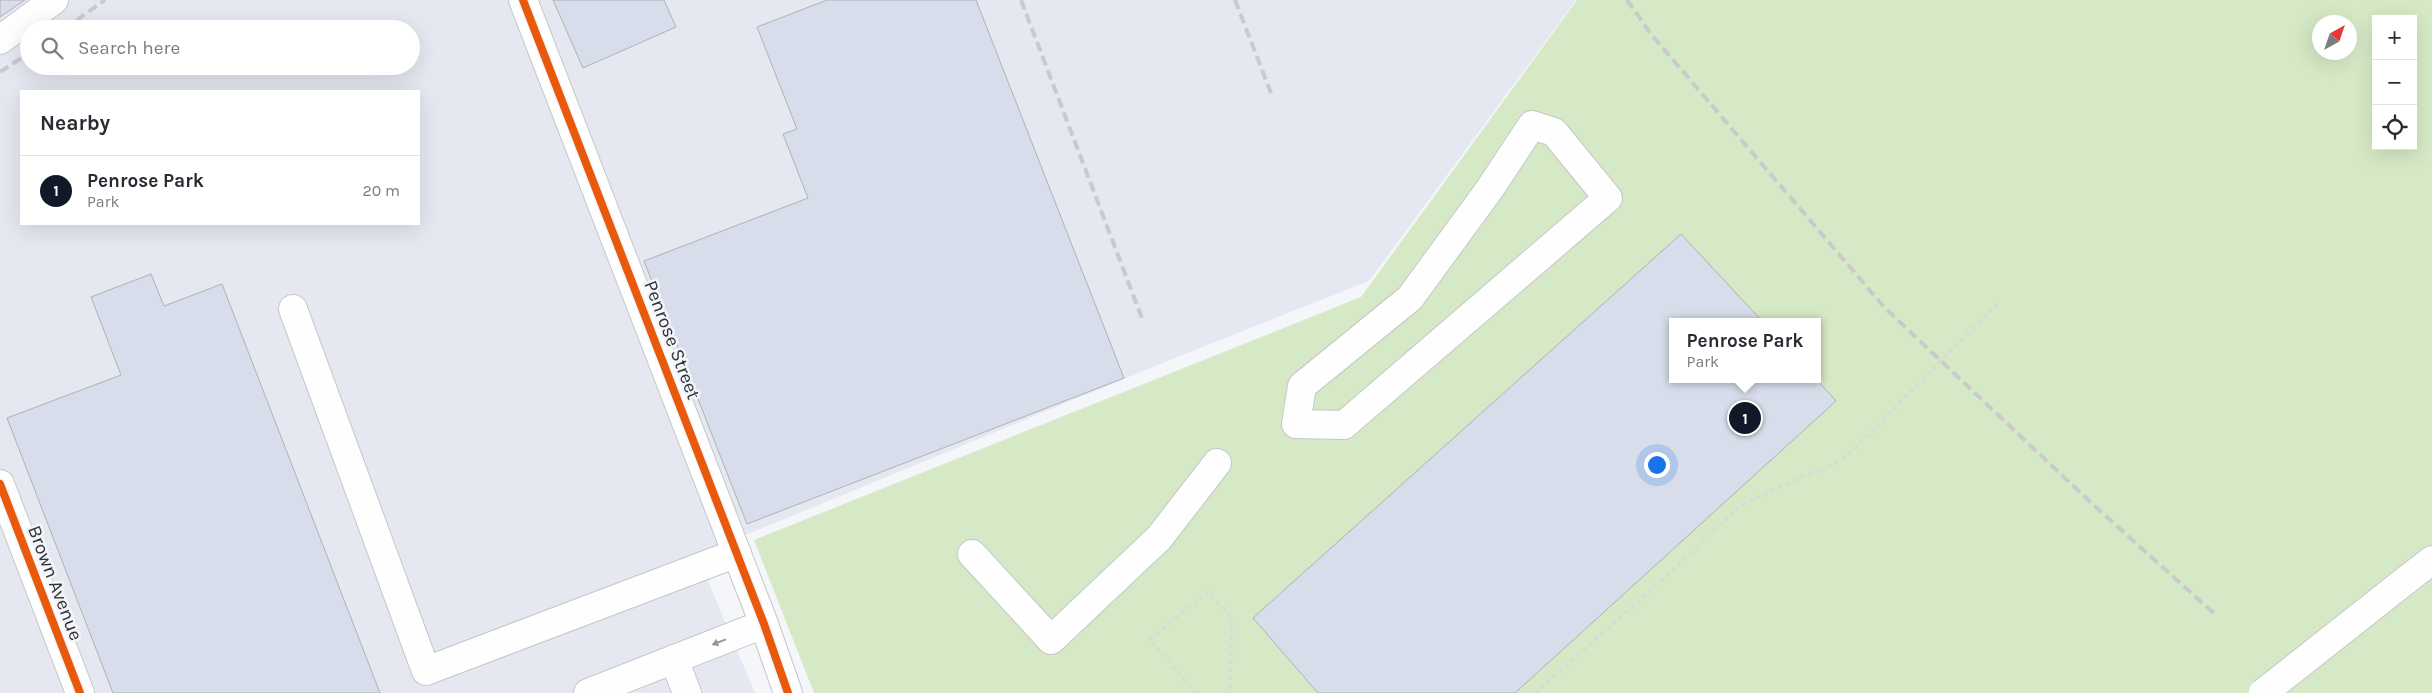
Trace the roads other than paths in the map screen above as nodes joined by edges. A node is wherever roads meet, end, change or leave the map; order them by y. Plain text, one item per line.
1 (54, 0) edge
2 (523, 0) edge
3 (27, 20) edge
4 (20, 25) edge
5 (0, 40) edge
6 (293, 310) dead end
7 (1296, 424) joint
8 (1217, 464) dead end
9 (0, 484) edge
10 (737, 553) junction
11 (972, 554) dead end
12 (2432, 560) edge
13 (764, 624) junction
14 (674, 659) junction
15 (80, 693) edge
16 (588, 693) edge
17 (687, 693) edge
18 (788, 693) edge
19 (2263, 693) edge

1 - 3 street
2 - 10 street, Penrose Street
4 - 5 street
6 - 10 street
7 - 7 street
8 - 11 street
9 - 15 street, Brown Avenue
10 - 13 street, Penrose Street
12 - 19 street, bridge
13 -> 14 street
13 - 18 street, Penrose Street
14 - 16 street
14 - 17 street

